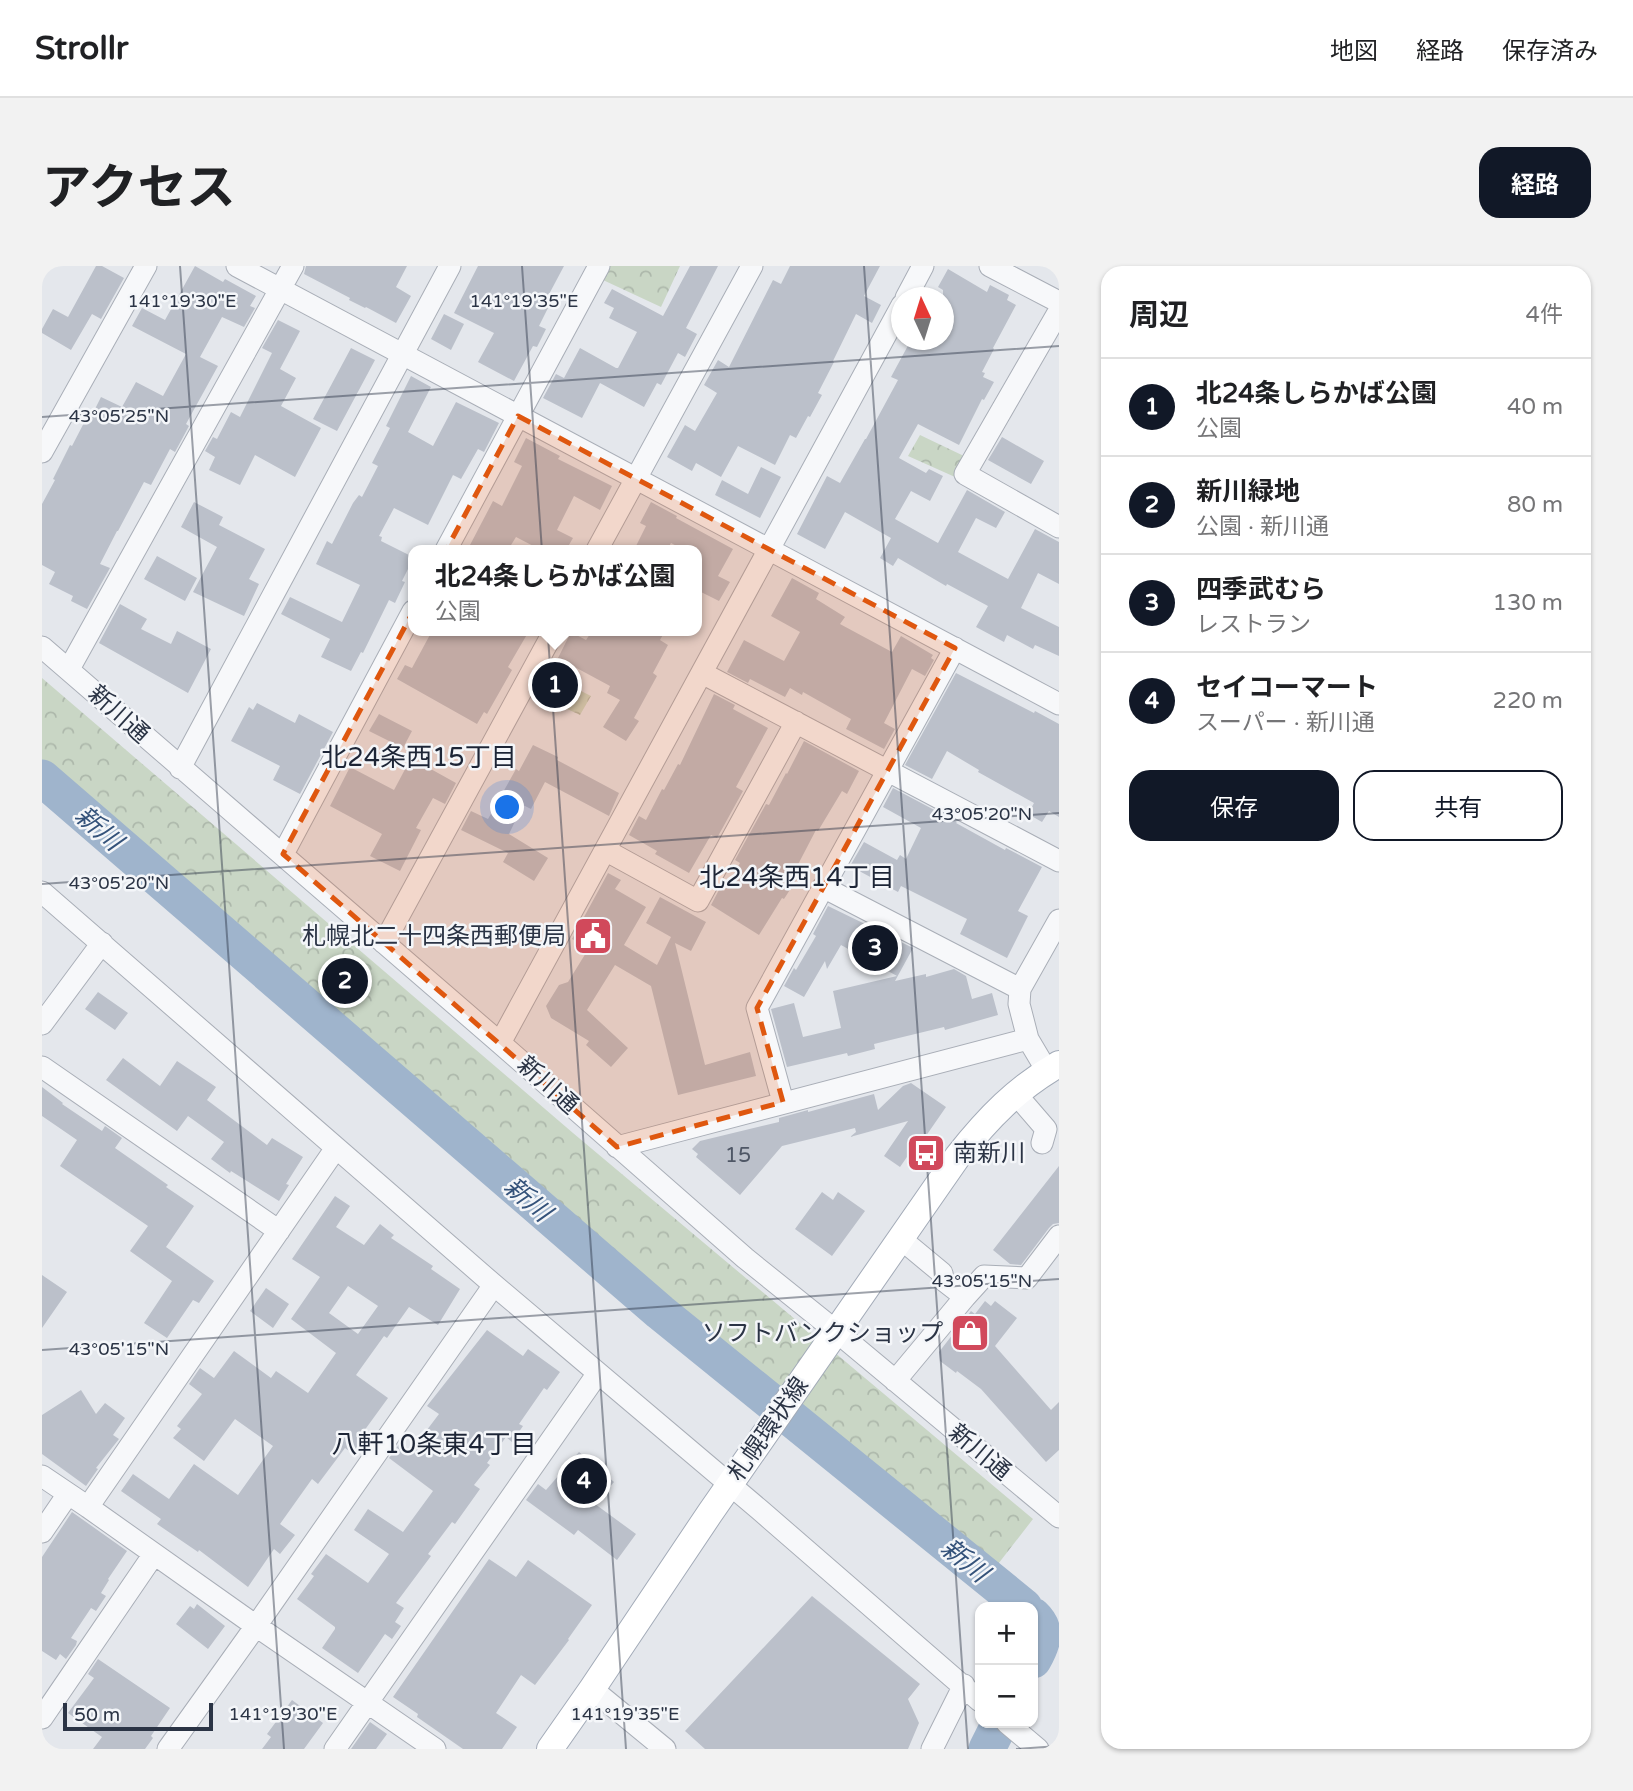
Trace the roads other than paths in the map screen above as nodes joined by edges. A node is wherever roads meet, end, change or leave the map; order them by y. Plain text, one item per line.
1 (146, 266) edge
2 (237, 266) edge
3 (293, 266) edge
4 (450, 266) edge
5 (599, 266) edge
6 (752, 266) edge
7 (923, 266) edge
8 (990, 266) edge
9 (912, 287) edge
10 (281, 289) junction
11 (1059, 302) edge
12 (1059, 311) edge
13 (891, 324) edge
14 (402, 354) junction
15 (518, 416) junction
16 (42, 452) edge
17 (636, 479) junction
18 (1059, 527) edge
19 (449, 545) edge
20 (600, 545) edge
21 (769, 550) junction
22 (408, 620) edge
23 (551, 636) edge
24 (42, 647) edge
25 (955, 648) junction
26 (69, 669) junction
27 (702, 673) junction
28 (1059, 704) edge
29 (796, 722) junction
30 (180, 768) junction
31 (888, 770) junction
32 (606, 850) junction
33 (283, 854) junction
34 (1059, 861) edge
35 (823, 887) junction
36 (42, 892) edge
37 (1059, 920) edge
38 (102, 943) junction
39 (384, 943) junction
40 (1020, 989) junction
41 (42, 1024) edge
42 (1028, 1039) junction
43 (500, 1043) junction
44 (1053, 1067) edge
45 (42, 1068) edge
46 (1015, 1093) junction
47 (783, 1102) junction
48 (1049, 1137) edge
49 (617, 1147) junction
50 (337, 1148) junction
51 (279, 1231) junction
52 (1059, 1236) edge
53 (901, 1239) junction
54 (494, 1285) junction
55 (965, 1297) junction
56 (837, 1332) junction
57 (598, 1373) junction
58 (895, 1381) junction
59 (42, 1476) edge
60 (730, 1485) junction
61 (68, 1494) junction
62 (88, 1507) junction
63 (1056, 1509) edge
64 (42, 1532) edge
65 (154, 1554) junction
66 (256, 1626) junction
67 (592, 1689) junction
68 (972, 1693) edge
69 (368, 1702) junction
70 (42, 1718) edge
71 (168, 1749) edge
72 (335, 1749) edge
73 (435, 1749) edge
74 (550, 1749) edge
75 (665, 1749) edge
76 (932, 1749) edge

1 - 16 street
2 - 10 street
3 - 10 street
4 - 14 street
5 - 15 street
6 - 17 street
7 - 9 street
8 - 11 street
10 - 14 street
10 - 26 street
12 - 18 street
13 - 21 street
14 - 15 street
14 - 30 street
15 - 17 street
15 - 19 street
17 - 20 street
17 - 21 street
21 - 25 street
21 - 27 street
22 - 33 street
23 - 39 street
24 - 26 street, 新川通
25 - 28 street
25 - 31 street
26 - 30 street, 新川通
27 - 29 street
27 - 32 street
29 - 31 street
29 - 32 street
30 - 33 street, 新川通
31 - 34 street
31 - 35 street
32 - 43 street
33 - 39 street, 新川通
35 - 40 street
35 - 47 street
36 - 38 street
37 - 40 street
38 - 41 street
38 - 50 street
39 - 43 street, 新川通
40 - 42 street
42 - 44 street
42 - 47 street
43 - 49 street, 新川通
44 - 46 main road, 札幌環状線
45 - 51 street
46 - 48 street
46 - 53 main road, 札幌環状線
47 - 49 street
49 - 56 street, 新川通
50 - 51 street
50 - 54 street
51 - 62 street
52 - 55 street
53 - 55 street
53 - 56 main road, 札幌環状線
54 - 57 street
54 - 66 street
55 - 58 street
56 - 58 street, 新川通
56 - 60 main road, 札幌環状線
57 - 60 street
57 - 69 street
58 - 63 street, 新川通
59 - 61 street
60 - 67 main road, 札幌環状線
60 - 68 street
61 - 62 street
61 - 64 street
62 - 65 street
65 - 66 street
65 - 70 street
66 - 69 street
66 - 71 street
67 - 74 main road, 札幌環状線
67 - 75 street
68 - 76 street
69 - 72 street
69 - 73 street

